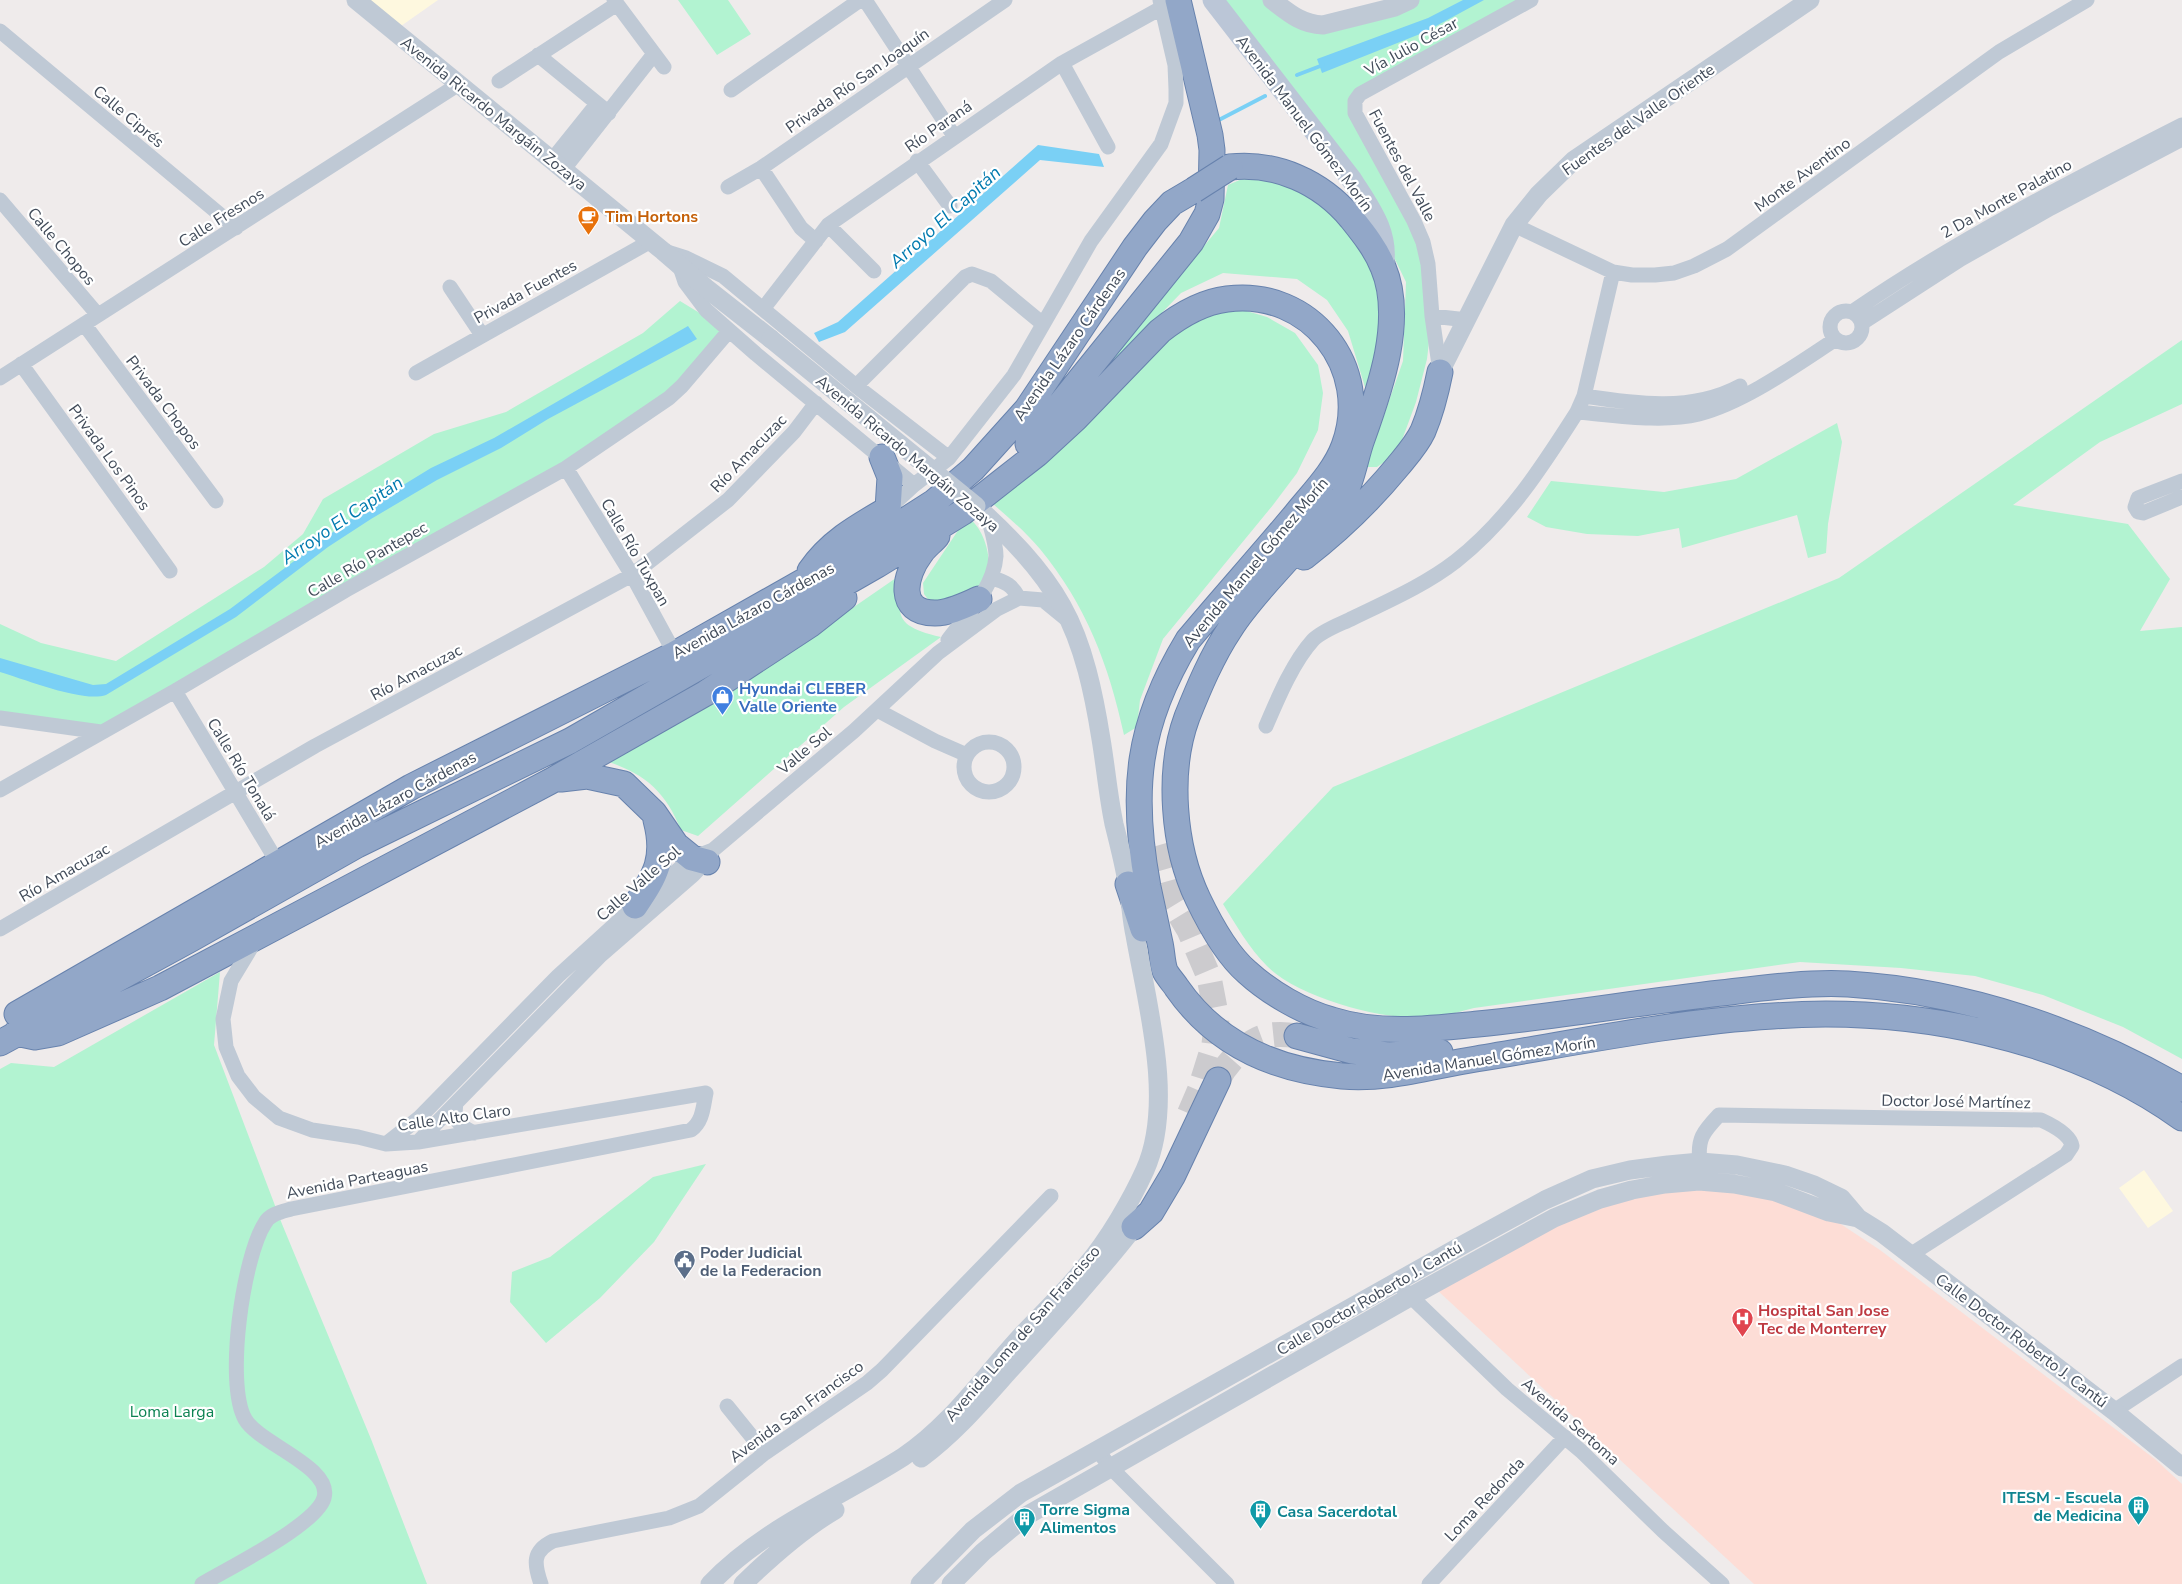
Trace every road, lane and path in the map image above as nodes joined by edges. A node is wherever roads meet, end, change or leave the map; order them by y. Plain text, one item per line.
1 (356, 0) edge
2 (860, 0) edge
3 (865, 0) edge
4 (1005, 0) edge
5 (1213, 0) edge
6 (1272, 0) edge
7 (1410, 0) edge
8 (1531, 0) edge
9 (1810, 0) edge
10 (2087, 0) edge
11 (615, 2) edge
12 (1167, 2) edge
13 (0, 31) edge
14 (654, 54) junction
15 (538, 55) junction
16 (1062, 63) junction
17 (664, 66) dead end
18 (908, 67) junction
19 (499, 81) dead end
20 (459, 84) junction
21 (731, 90) dead end
22 (1360, 94) joint
23 (603, 109) junction
24 (2182, 125) edge
25 (954, 136) junction
26 (2182, 139) edge
27 (1108, 147) dead end
28 (917, 161) junction
29 (558, 165) junction
30 (761, 168) junction
31 (728, 188) dead end
32 (0, 200) edge
33 (950, 206) dead end
34 (828, 225) junction
35 (1514, 226) junction
36 (236, 228) junction
37 (816, 241) junction
38 (657, 246) junction
39 (679, 264) junction
40 (1383, 268) junction
41 (874, 270) dead end
42 (1613, 272) junction
43 (450, 287) dead end
44 (763, 309) junction
45 (98, 315) junction
46 (1432, 316) junction
47 (1857, 318) junction
48 (1467, 320) junction
49 (84, 324) junction
50 (1043, 324) junction
51 (729, 331) junction
52 (482, 335) junction
53 (1834, 336) junction
54 (21, 364) junction
55 (1440, 372) junction
56 (416, 373) dead end
57 (0, 378) edge
58 (856, 386) junction
59 (1584, 396) junction
60 (816, 403) junction
61 (1576, 412) junction
62 (882, 457) junction
63 (949, 458) junction
64 (566, 468) junction
65 (2182, 481) edge
66 (914, 485) junction
67 (2182, 497) edge
68 (216, 501) dead end
69 (888, 509) junction
70 (976, 512) junction
71 (877, 565) junction
72 (170, 571) dead end
73 (632, 575) junction
74 (992, 578) junction
75 (802, 582) junction
76 (1264, 586) junction
77 (1019, 598) junction
78 (979, 599) junction
79 (1068, 621) junction
80 (1230, 628) junction
81 (938, 653) junction
82 (675, 654) junction
83 (175, 691) junction
84 (877, 710) junction
85 (0, 718) edge
86 (1266, 726) dead end
87 (101, 732) junction
88 (967, 755) dead end
89 (551, 781) junction
90 (0, 790) edge
91 (236, 794) junction
92 (654, 812) junction
93 (1156, 846) tunnel mouth
94 (704, 857) junction
95 (279, 865) junction
96 (1128, 884) junction
97 (635, 906) junction
98 (0, 929) edge
99 (257, 937) junction
100 (1165, 970) junction
101 (5, 1033) edge
102 (1297, 1036) tunnel mouth
103 (1560, 1045) junction
104 (1218, 1080) tunnel mouth
105 (2182, 1089) edge
106 (456, 1103) junction
107 (703, 1110) joint
108 (2182, 1118) edge
109 (1183, 1129) tunnel mouth
110 (474, 1134) junction
111 (418, 1142) junction
112 (386, 1144) junction
113 (1700, 1162) junction
114 (1051, 1196) dead end
115 (1858, 1218) junction
116 (1134, 1227) junction
117 (1910, 1255) junction
118 (1398, 1283) junction
119 (1410, 1297) junction
120 (2182, 1366) edge
121 (726, 1406) dead end
122 (2114, 1411) junction
123 (1565, 1437) junction
124 (1098, 1450) junction
125 (765, 1453) junction
126 (2182, 1467) edge
127 (1111, 1468) junction
128 (723, 1570) junction
129 (202, 1584) edge
130 (541, 1584) edge
131 (710, 1584) edge
132 (738, 1584) edge
133 (742, 1584) edge
134 (920, 1584) edge
135 (951, 1584) edge
136 (1227, 1584) edge
137 (1428, 1584) edge
138 (1722, 1584) edge

1 - 20 street, Avenida Ricardo Margáin Zozaya
2 - 21 street
3 - 18 street
4 - 18 street, Privada Río San Joaquín
5 - 40 main road, Avenida Manuel Gómez Morín
6 - 7 street
8 - 22 street, Vía Julio César
9 - 35 street, Fuentes del Valle Oriente
10 - 42 street, Monte Aventino
11 - 14 street
11 - 15 street
12 - 16 street, Río Paraná
12 - 50 street
12 - 70 highway
13 - 36 street, Calle Ciprés
14 - 17 street
14 - 23 street
15 - 19 street
15 - 23 street
16 - 25 street, Río Paraná
16 - 27 street
18 - 25 street
18 - 30 street, Privada Río San Joaquín
20 - 29 street, Avenida Ricardo Margáin Zozaya
20 - 36 street, Calle Fresnos
22 - 46 street, Fuentes del Valle
23 - 29 street
24 - 47 street, 2 Da Monte Palatino
25 - 28 street, Río Paraná
26 - 47 street, 2 Da Monte Palatino
28 - 33 street
28 - 34 street, Río Paraná
29 - 38 street, Avenida Ricardo Margáin Zozaya
30 - 31 street, Privada Río San Joaquín
30 - 37 street
32 - 45 street, Calle Chopos
34 - 37 street, Río Paraná
34 - 41 street
35 - 42 street, Monte Aventino
35 - 48 street, Fuentes del Valle Oriente
36 - 45 street, Calle Fresnos
37 - 44 street, Río Paraná
38 - 39 street, Avenida Ricardo Margáin Zozaya
38 - 44 street
38 - 52 street, Privada Fuentes
39 - 51 street, Avenida Ricardo Margáin Zozaya
39 - 70 street, Avenida Ricardo Margáin Zozaya, bridge
40 - 75 highway, Avenida Lázaro Cárdenas, bridge
40 - 76 highway, Avenida Manuel Gómez Morín
42 - 59 street
43 - 52 street
44 - 58 street
45 - 49 street, Calle Fresnos
46 - 48 street
46 - 55 street, Fuentes del Valle
47 - 53 street
47 - 53 street
48 - 55 street, Fuentes del Valle Oriente
49 - 54 street, Calle Fresnos
49 - 68 street, Privada Chopos
50 - 58 street
50 - 63 street
51 - 60 street, Avenida Ricardo Margáin Zozaya
51 - 64 street, Calle Río Pantepec
52 - 56 street, Privada Fuentes
53 - 59 street
53 - 61 street
54 - 57 street, Calle Fresnos
54 - 72 street, Privada Los Pinos
55 - 76 highway
58 - 63 street
59 - 61 street
60 - 62 street, Avenida Ricardo Margáin Zozaya
60 - 73 street, Río Amacuzac
61 - 86 street
62 - 66 street, Avenida Ricardo Margáin Zozaya
62 - 69 highway
63 - 66 street
64 - 73 street, Calle Río Tuxpan
64 - 83 street, Calle Río Pantepec
65 - 67 street
66 - 69 street
69 - 75 highway
70 - 71 highway, Avenida Lázaro Cárdenas
70 - 74 street, Valle Sol
70 - 78 highway
70 - 79 street, Avenida Ricardo Margáin Zozaya
70 - 100 highway, Avenida Manuel Gómez Morín
71 - 89 highway
71 - 101 highway, Avenida Lázaro Cárdenas
73 - 82 street, Calle Río Tuxpan
73 - 91 street, Río Amacuzac
74 - 77 street
74 - 78 street, Valle Sol
75 - 82 highway, Avenida Lázaro Cárdenas
76 - 80 highway, Avenida Manuel Gómez Morín
77 - 79 street
77 - 81 street, Valle Sol
78 - 81 street, Valle Sol
79 - 96 street, Avenida Ricardo Margáin Zozaya
80 - 93 highway
80 - 105 highway, Avenida Manuel Gómez Morín
81 - 84 street, Valle Sol
82 - 95 highway, Avenida Lázaro Cárdenas
83 - 87 street, Calle Río Pantepec
83 - 91 street, Calle Río Tonalá
84 - 88 street
84 - 94 street, Valle Sol
85 - 87 street
87 - 90 street, Calle Río Pantepec
89 - 92 highway
89 - 99 highway
91 - 95 street, Calle Río Tonalá
91 - 98 street, Río Amacuzac
92 - 94 highway
92 - 97 highway
94 - 97 street, Calle Valle Sol
94 - 106 street, Calle Valle Sol
95 - 101 highway, Avenida Lázaro Cárdenas
96 - 100 highway
96 - 128 street, Avenida Loma de San Francisco
97 - 112 street, Calle Valle Sol
99 - 101 highway
99 - 112 street, Calle Alto Claro
100 - 103 highway, Avenida Manuel Gómez Morín
102 - 103 highway
103 - 108 highway, Avenida Manuel Gómez Morín
104 - 116 highway
106 - 110 street
106 - 111 street, Calle Valle Sol
107 - 110 street, Calle Alto Claro
107 - 129 street, Avenida Parteaguas
109 - 116 highway
110 - 111 street, Calle Alto Claro
111 - 112 street, Calle Alto Claro
113 - 115 street, Calle Doctor Roberto J. Cantú
113 - 117 street, Doctor José Martínez
113 - 118 street, Calle Doctor Roberto J. Cantú
114 - 125 street, Avenida San Francisco
115 - 117 street, Calle Doctor Roberto J. Cantú
115 - 119 street, Calle Doctor Roberto J. Cantú
116 - 133 street, Avenida Loma de San Francisco
117 - 122 street, Calle Doctor Roberto J. Cantú
118 - 119 street, Avenida Sertoma
118 - 124 street, Calle Doctor Roberto J. Cantú
119 - 123 street, Avenida Sertoma
119 - 127 street, Calle Doctor Roberto J. Cantú
120 - 122 street
121 - 125 street
122 - 126 street, Calle Doctor Roberto J. Cantú
123 - 137 street, Loma Redonda
123 - 138 street, Avenida Sertoma
124 - 127 street
124 - 134 street, Calle Doctor Roberto J. Cantú
125 - 130 street, Avenida San Francisco
127 - 135 street, Calle Doctor Roberto J. Cantú
127 - 136 street
128 - 131 street, Avenida Loma de San Francisco
128 - 132 street

